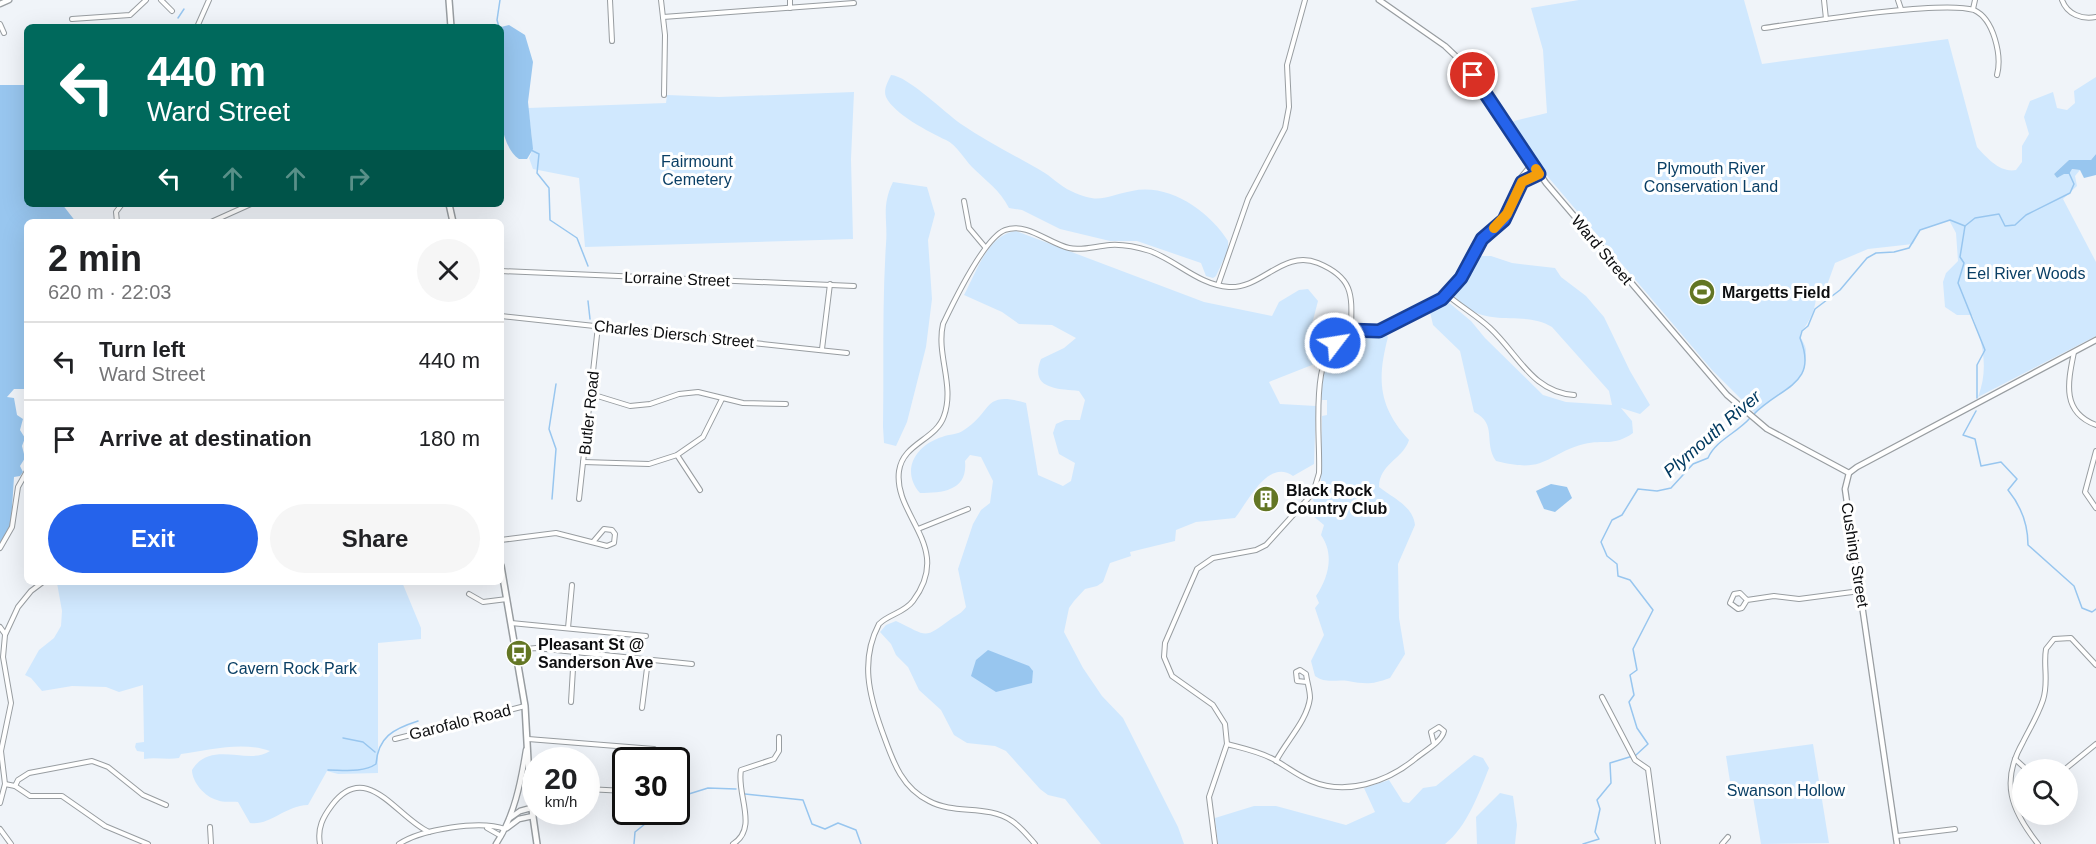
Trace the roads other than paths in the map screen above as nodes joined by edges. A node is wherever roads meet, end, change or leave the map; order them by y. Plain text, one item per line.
1 (9, 0) edge
2 (146, 0) edge
3 (161, 0) edge
4 (209, 0) edge
5 (449, 0) edge
6 (610, 0) edge
7 (661, 0) edge
8 (790, 0) edge
9 (1305, 0) edge
10 (1379, 0) edge
11 (1824, 0) edge
12 (1898, 0) edge
13 (1975, 0) edge
14 (2062, 0) edge
15 (854, 3) dead end
16 (0, 4) edge
17 (790, 8) junction
18 (1901, 9) junction
19 (1973, 9) junction
20 (172, 11) dead end
21 (663, 17) junction
22 (2096, 17) edge
23 (72, 19) dead end
24 (1826, 19) junction
25 (0, 24) edge
26 (198, 24) edge
27 (451, 24) edge
28 (1764, 28) dead end
29 (4, 33) dead end
30 (612, 41) dead end
31 (1997, 75) dead end
32 (663, 95) dead end
33 (1532, 164) junction
34 (1539, 174) junction
35 (1522, 182) junction
36 (964, 201) dead end
37 (244, 207) edge
38 (218, 219) edge
39 (985, 247) junction
40 (504, 271) edge
41 (830, 284) junction
42 (1218, 285) junction
43 (854, 286) dead end
44 (1446, 294) junction
45 (504, 316) edge
46 (598, 326) junction
47 (1352, 329) junction
48 (2096, 340) edge
49 (822, 349) junction
50 (2074, 351) junction
51 (847, 353) dead end
52 (591, 394) junction
53 (1574, 395) dead end
54 (722, 399) junction
55 (786, 404) dead end
56 (2096, 425) edge
57 (2096, 451) edge
58 (677, 455) junction
59 (583, 462) junction
60 (1849, 473) junction
61 (24, 476) edge
62 (700, 490) dead end
63 (579, 499) dead end
64 (2096, 508) edge
65 (968, 509) dead end
66 (918, 529) junction
67 (504, 540) edge
68 (593, 542) junction
69 (0, 548) edge
70 (504, 582) edge
71 (39, 585) edge
72 (572, 585) dead end
73 (1860, 591) junction
74 (469, 594) dead end
75 (507, 599) junction
76 (1747, 600) junction
77 (511, 623) junction
78 (0, 627) edge
79 (568, 628) junction
80 (5, 635) junction
81 (646, 636) dead end
82 (515, 650) junction
83 (574, 652) junction
84 (648, 660) junction
85 (692, 664) dead end
86 (2096, 665) edge
87 (1307, 682) dead end
88 (1602, 697) dead end
89 (571, 702) dead end
90 (525, 706) junction
91 (642, 708) dead end
92 (778, 737) dead end
93 (395, 739) dead end
94 (528, 739) junction
95 (1227, 744) junction
96 (1434, 744) dead end
97 (2096, 744) edge
98 (529, 747) edge
99 (629, 747) edge
100 (0, 751) edge
101 (2015, 759) edge
102 (2078, 759) edge
103 (1276, 761) junction
104 (2012, 770) edge
105 (5, 784) junction
106 (15, 786) junction
107 (2012, 792) edge
108 (0, 803) edge
109 (166, 805) dead end
110 (522, 810) edge
111 (509, 819) junction
112 (522, 819) edge
113 (534, 825) edge
114 (2024, 825) edge
115 (210, 826) dead end
116 (484, 826) junction
117 (1955, 829) dead end
118 (0, 830) edge
119 (506, 830) junction
120 (429, 832) junction
121 (1897, 836) junction
122 (501, 837) junction
123 (1728, 837) dead end
124 (10, 844) edge
125 (148, 844) edge
126 (211, 844) edge
127 (320, 844) edge
128 (399, 844) edge
129 (496, 844) edge
130 (537, 844) edge
131 (733, 844) edge
132 (1035, 844) edge
133 (1215, 844) edge
134 (1658, 844) edge
135 (1722, 844) edge
136 (1897, 844) edge
137 (2038, 844) edge

1 - 16 street
2 - 23 street
3 - 20 street
4 - 26 street
5 - 27 main road
6 - 30 street
7 - 21 street
8 - 17 street
9 - 42 street
10 - 33 street, Ward Street
11 - 24 street
12 - 18 street
13 - 19 street
14 - 22 street
15 - 17 street
17 - 21 street
18 - 19 street
18 - 24 street
19 - 31 street
21 - 32 street
24 - 28 street
25 - 29 street
33 - 34 street, Ward Street
33 - 35 street
34 - 35 street
34 - 60 street, Ward Street
35 - 44 street
36 - 39 street
37 - 38 street
39 - 42 street
39 - 66 street
40 - 41 street, Lorraine Street
41 - 43 street, Lorraine Street
41 - 49 street
42 - 47 street
44 - 47 street
44 - 53 street
45 - 46 street, Charles Diersch Street
46 - 49 street, Charles Diersch Street
46 - 52 street, Butler Road
47 - 95 street
48 - 50 street
49 - 51 street, Charles Diersch Street
50 - 56 street
50 - 60 street
52 - 54 street
52 - 59 street, Butler Road
54 - 55 street
54 - 58 street
57 - 64 street
58 - 59 street
58 - 62 street
59 - 63 street, Butler Road
60 - 73 street, Cushing Street
61 - 69 street
65 - 66 street
66 - 132 street
67 - 68 street
68 - 68 street
70 - 75 main road
71 - 80 street
72 - 79 street
73 - 76 street
73 - 121 street, Cushing Street
74 - 75 street
75 - 77 main road
76 - 76 street
77 - 79 street
77 - 82 main road
78 - 80 street
79 - 81 street
80 - 100 street
82 - 83 street
82 - 90 main road
83 - 84 street
83 - 89 street
84 - 85 street
84 - 91 street
86 - 101 street
87 - 103 street
88 - 134 street
90 - 93 street, Garofalo Road
90 - 94 main road
92 - 131 street
94 - 98 main road
94 - 99 street
94 - 111 street
95 - 103 street
95 - 133 street
96 - 103 street
97 - 102 street
100 - 105 street
104 - 107 street
105 - 106 street
105 - 108 street
106 - 109 street
106 - 125 street
110 - 111 street
111 - 119 street
112 - 119 street
113 - 130 main road
114 - 137 street
115 - 126 street
116 - 119 street
116 - 120 street
116 - 122 street
117 - 121 street
118 - 124 street
119 - 122 street
120 - 127 street
120 - 128 street
121 - 136 street, Cushing Street
122 - 129 street
123 - 135 street

